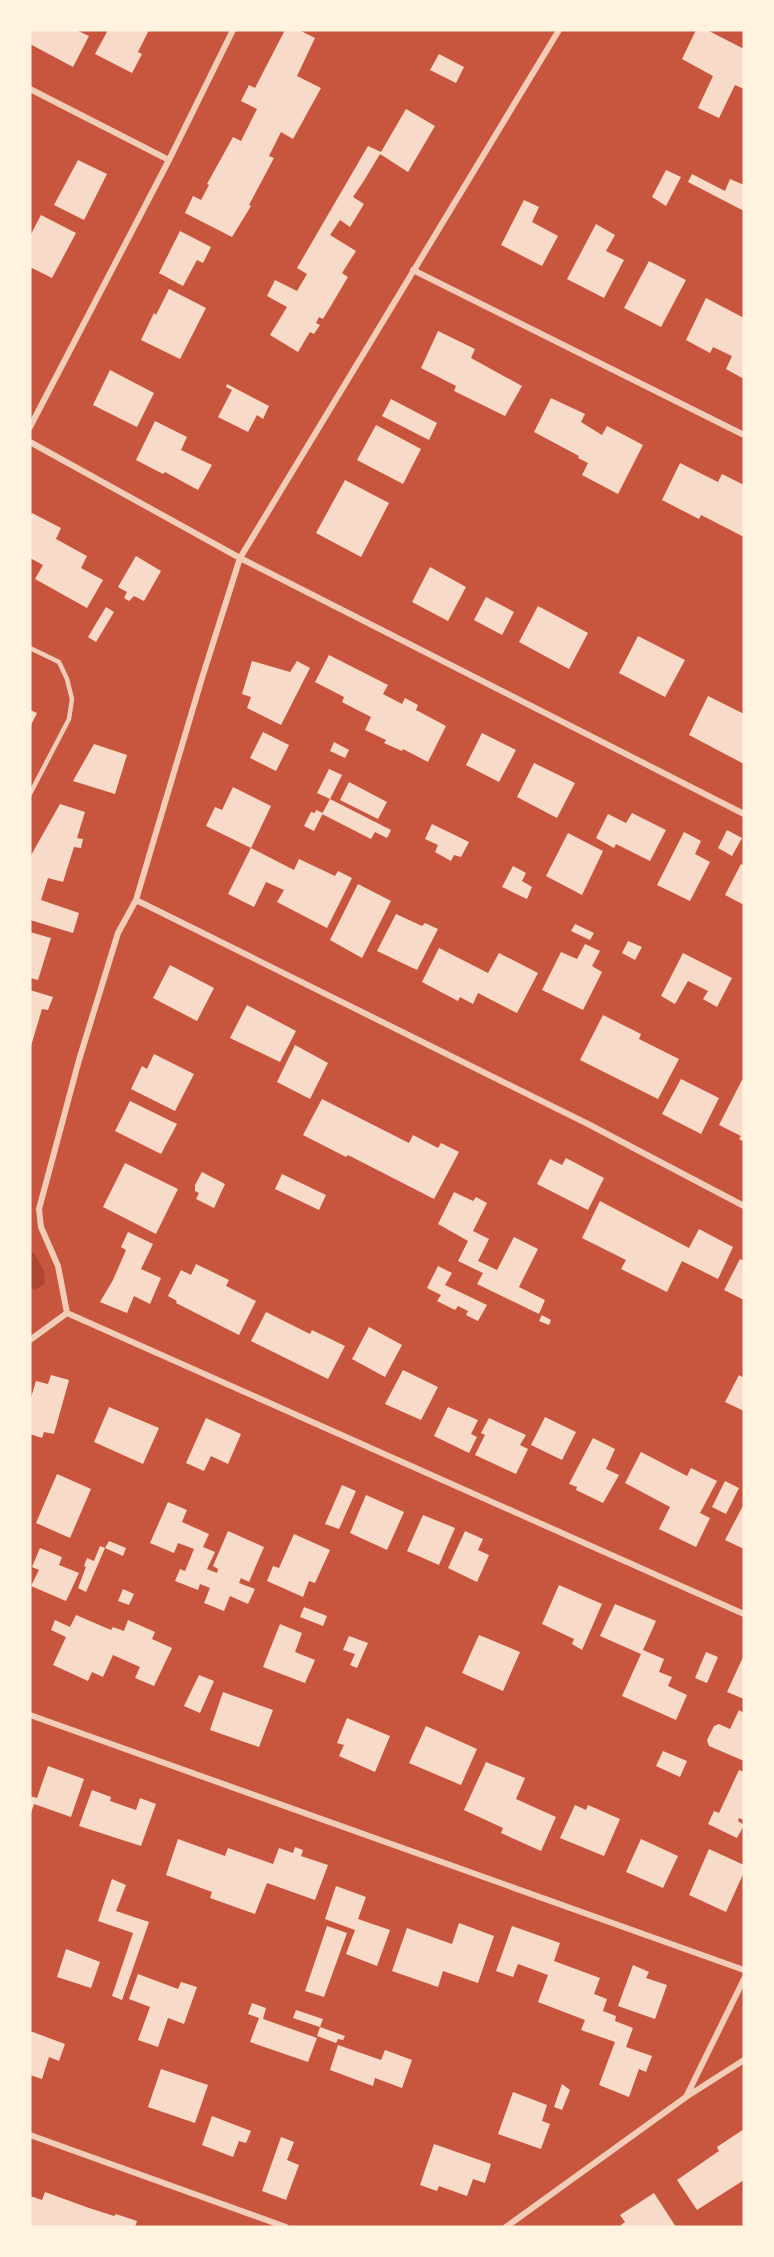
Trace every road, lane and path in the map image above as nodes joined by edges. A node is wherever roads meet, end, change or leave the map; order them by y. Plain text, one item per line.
1 (233, 30) edge
2 (559, 30) edge
3 (30, 89) edge
4 (169, 160) junction
5 (413, 270) junction
6 (30, 427) edge
7 (744, 435) edge
8 (30, 442) edge
9 (240, 558) junction
10 (30, 648) edge
11 (30, 794) edge
12 (744, 814) edge
13 (136, 900) junction
14 (744, 1206) edge
15 (67, 1312) junction
16 (30, 1340) edge
17 (744, 1614) edge
18 (30, 1715) edge
19 (744, 1970) edge
20 (744, 1979) edge
21 (744, 2060) edge
22 (686, 2097) junction
23 (30, 2134) edge
24 (286, 2227) edge
25 (506, 2227) edge

1 - 4 street
2 - 5 street
3 - 4 street
4 - 6 street
5 - 7 street
5 - 9 street
8 - 9 street
9 - 12 street
9 - 13 street
10 - 11 lane
13 - 14 street
13 - 15 street
15 - 16 street
15 - 17 street
18 - 19 street
20 - 22 street
21 - 22 street
22 - 25 street
23 - 24 street

